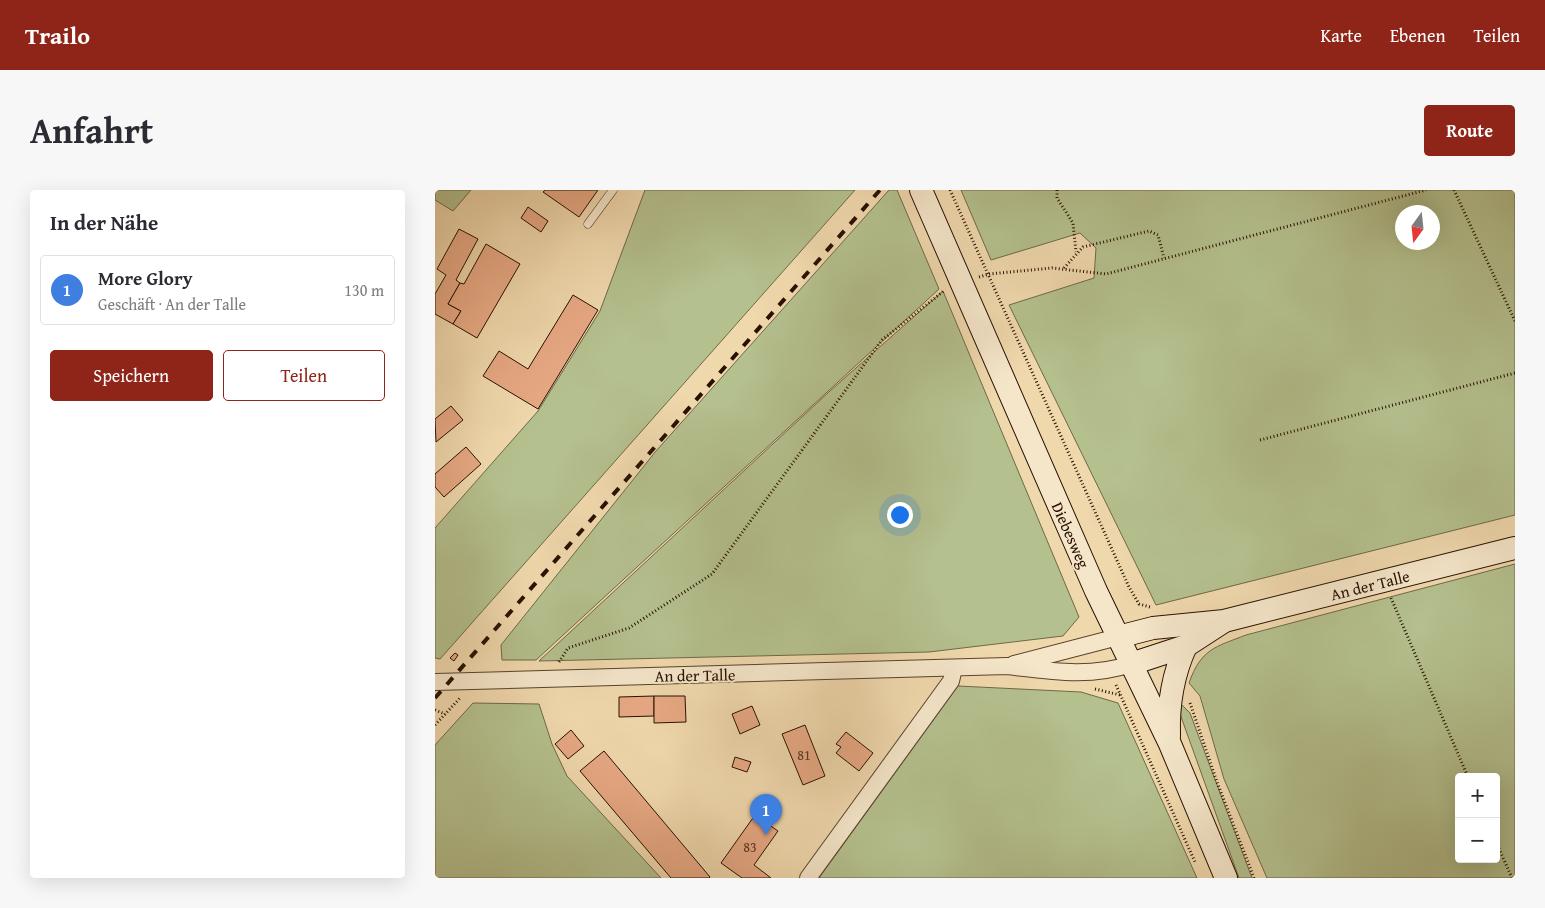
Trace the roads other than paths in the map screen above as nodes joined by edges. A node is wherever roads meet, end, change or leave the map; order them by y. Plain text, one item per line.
1 (613, 190) edge
2 (921, 190) edge
3 (588, 224) dead end
4 (1515, 548) edge
5 (1224, 622) junction
6 (1118, 637) junction
7 (1186, 646) junction
8 (1131, 664) junction
9 (1007, 666) junction
10 (954, 668) junction
11 (435, 682) edge
12 (1170, 744) junction
13 (808, 878) edge
14 (1226, 878) edge

1 - 3 lane
2 - 6 main road, Diebesweg
4 - 5 main road, An der Talle
5 - 6 main road, An der Talle
5 - 7 main road, An der Talle
6 - 8 main road, Diebesweg
6 - 9 street, An der Talle
7 - 8 main road, An der Talle
7 - 12 main road
8 - 9 street, An der Talle
8 - 12 main road, Diebesweg
9 - 10 street, An der Talle
10 - 11 street, An der Talle
10 - 13 street
12 - 14 main road, Diebesweg

